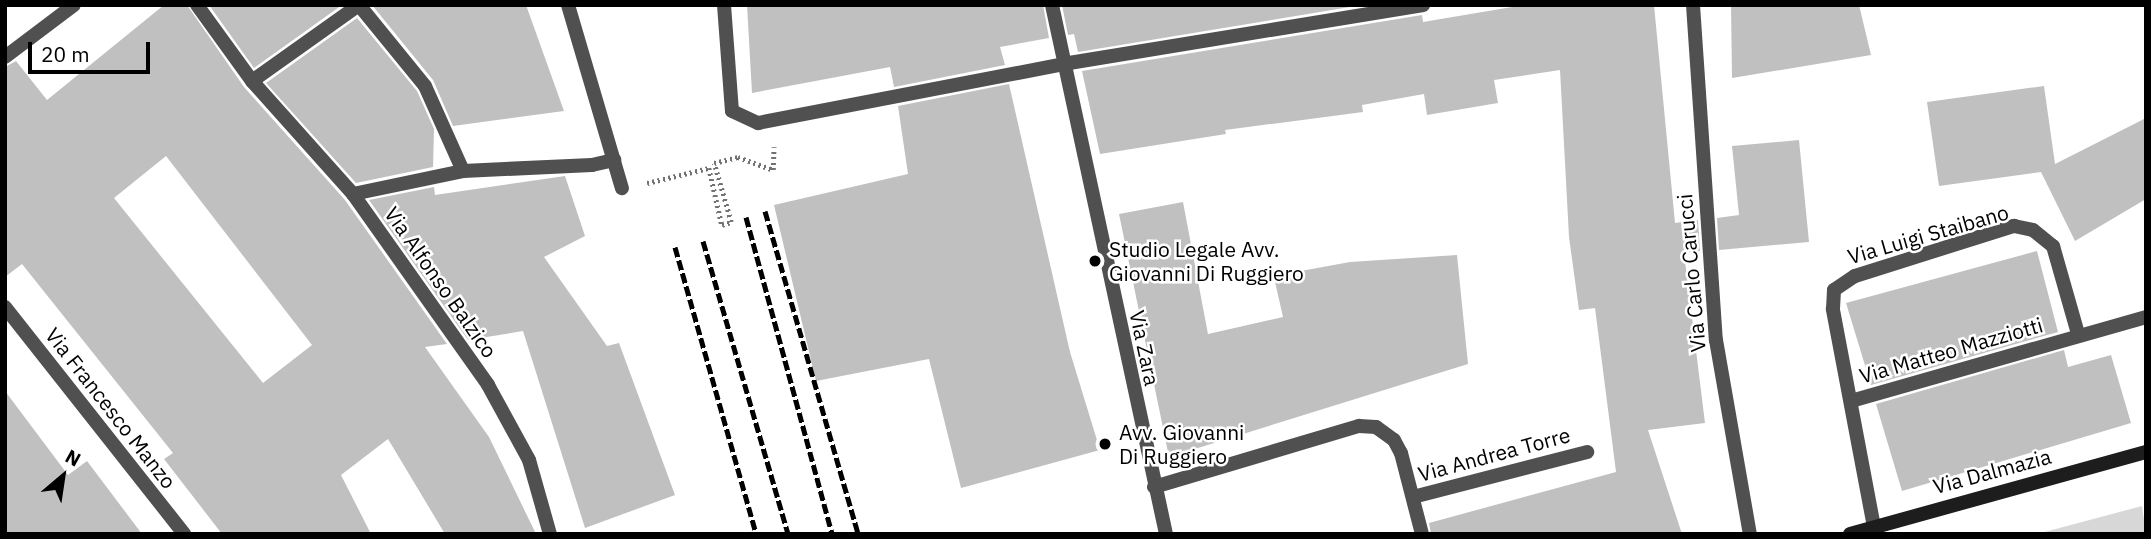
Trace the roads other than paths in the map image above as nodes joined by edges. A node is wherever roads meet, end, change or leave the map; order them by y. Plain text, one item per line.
1 (197, 5) edge
2 (359, 5) edge
3 (568, 5) edge
4 (724, 5) edge
5 (1052, 5) edge
6 (1423, 5) edge
7 (1693, 5) edge
8 (65, 8) edge
9 (5, 57) edge
10 (1063, 64) junction
11 (252, 81) junction
12 (614, 160) junction
13 (463, 171) junction
14 (622, 188) road end
15 (353, 194) junction
16 (5, 307) edge
17 (2146, 317) edge
18 (2078, 334) junction
19 (1851, 401) junction
20 (1587, 452) dead end
21 (2146, 452) edge
22 (1154, 488) junction
23 (1413, 497) junction
24 (1874, 527) junction
25 (184, 534) edge
26 (550, 534) edge
27 (1166, 534) edge
28 (1422, 534) edge
29 (1751, 534) edge
30 (1850, 534) edge

1 - 11 street, Via Alfonso Balzico
2 - 11 street
2 - 13 street
3 - 12 street
4 - 10 street
5 - 10 street, Via Zara
6 - 10 street
7 - 29 street, Via Carlo Carucci
8 - 9 street
10 - 22 street, Via Zara
11 - 15 street, Via Alfonso Balzico
12 - 13 street
12 - 14 street
13 - 15 street
15 - 26 street, Via Alfonso Balzico
16 - 25 street, Via Francesco Manzo
17 - 18 street, Via Matteo Mazziotti
18 - 19 street, Via Matteo Mazziotti
18 - 19 street, Via Luigi Staibano
19 - 24 street, Via Matteo Mazziotti
20 - 23 street, Via Andrea Torre
21 - 24 main road, Via Dalmazia
22 - 23 street, Via Andrea Torre
22 - 27 street, Via Zara
23 - 28 street, Via Andrea Torre
24 - 30 main road, Via Dalmazia

